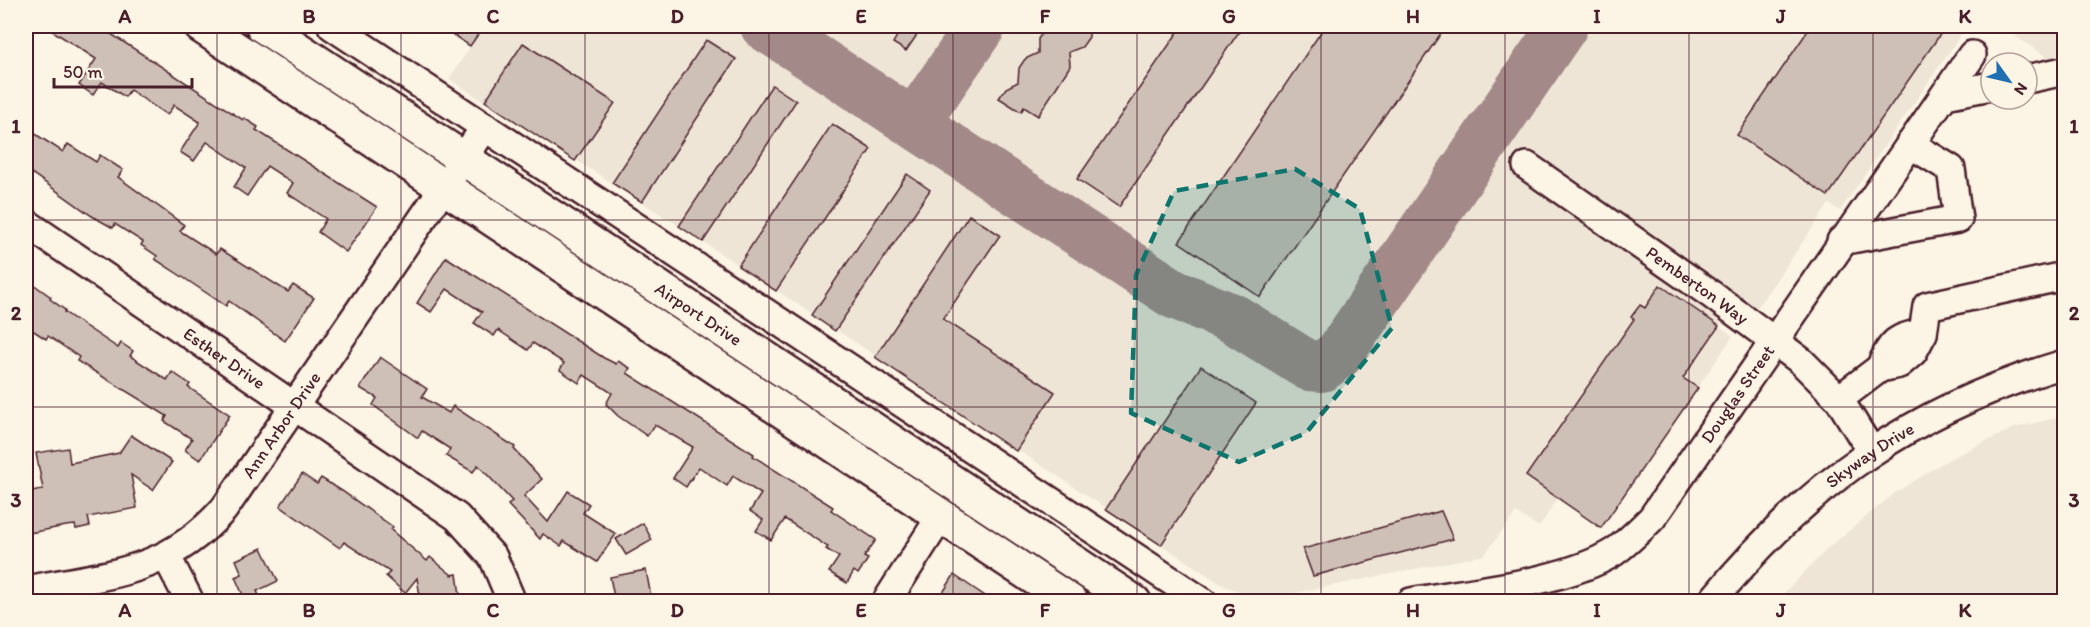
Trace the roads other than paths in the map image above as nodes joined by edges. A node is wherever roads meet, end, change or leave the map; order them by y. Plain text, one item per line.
1 (201, 26) edge
2 (263, 26) edge
3 (332, 26) edge
4 (1972, 55) dead end
5 (2064, 71) edge
6 (2039, 76) edge
7 (1979, 88) edge
8 (1945, 94) junction
9 (485, 126) junction
10 (1910, 144) junction
11 (464, 159) junction
12 (1527, 166) dead end
13 (445, 187) junction
14 (26, 223) edge
15 (1841, 241) junction
16 (2064, 276) edge
17 (1775, 341) junction
18 (2064, 364) edge
19 (1839, 399) junction
20 (295, 406) junction
21 (1871, 451) junction
22 (982, 455) junction
23 (960, 487) junction
24 (941, 516) junction
25 (167, 557) junction
26 (26, 590) edge
27 (1058, 598) edge
28 (1134, 601) edge
29 (1712, 601) edge
30 (190, 602) edge
31 (512, 602) edge
32 (886, 602) edge
33 (1203, 602) edge
34 (1411, 602) edge

1 - 13 main road, Airport Drive
2 - 11 main road, Airport Drive
3 - 9 street
4 - 8 street, Douglas Street
5 - 6 street
7 - 8 street
8 - 10 street, Douglas Street
9 - 11 street, Ann Arbor Drive
9 - 22 street
10 - 15 street, Douglas Street
10 - 15 street
11 - 13 street, Ann Arbor Drive
11 - 23 main road, Airport Drive
12 - 17 street, Pemberton Way
13 - 20 street, Ann Arbor Drive
13 - 24 main road, Airport Drive
14 - 20 street, Esther Drive
15 - 17 street, Douglas Street
16 - 19 street
17 - 19 street, Pemberton Way
17 - 34 street, Douglas Street
18 - 21 street, Skyway Drive
19 - 21 street, Pemberton Way
20 - 25 street, Ann Arbor Drive
20 - 31 street, Esther Drive
21 - 29 street, Skyway Drive
22 - 23 street
22 - 33 street
23 - 28 main road, Airport Drive
24 - 27 main road, Airport Drive
24 - 28 main road
24 - 32 street
25 - 26 street, Ann Arbor Drive
25 - 30 street

